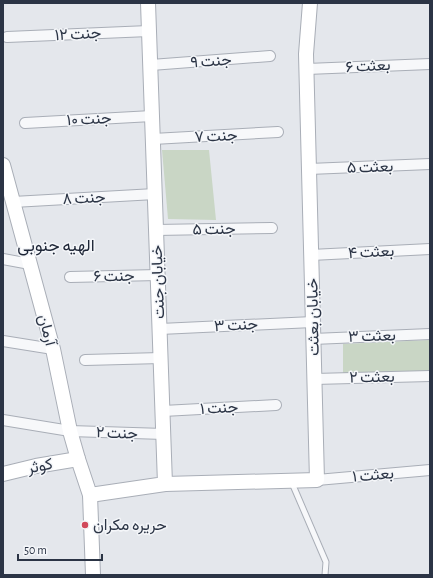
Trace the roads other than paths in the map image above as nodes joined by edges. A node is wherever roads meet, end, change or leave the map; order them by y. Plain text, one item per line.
1 (148, 3) edge
2 (310, 3) edge
3 (148, 31) junction
4 (7, 37) dead end
5 (270, 56) dead end
6 (430, 64) edge
7 (151, 65) junction
8 (307, 69) junction
9 (152, 116) junction
10 (25, 123) dead end
11 (278, 132) dead end
12 (153, 139) junction
13 (430, 164) edge
14 (309, 169) junction
15 (4, 172) edge
16 (155, 194) junction
17 (13, 202) junction
18 (272, 228) dead end
19 (156, 230) junction
20 (430, 249) edge
21 (311, 255) junction
22 (3, 259) edge
23 (30, 264) junction
24 (158, 275) junction
25 (70, 276) dead end
26 (313, 322) junction
27 (160, 329) junction
28 (430, 334) edge
29 (313, 339) junction
30 (3, 341) edge
31 (53, 349) junction
32 (161, 358) junction
33 (85, 360) dead end
34 (430, 376) edge
35 (314, 379) junction
36 (276, 405) dead end
37 (163, 411) junction
38 (3, 420) edge
39 (70, 432) junction
40 (164, 434) junction
41 (78, 459) junction
42 (430, 470) edge
43 (3, 474) edge
44 (317, 480) junction
45 (291, 481) junction
46 (165, 484) junction
47 (90, 495) junction
48 (93, 575) edge
49 (325, 575) edge

1 - 3 street, خیابان جنت
2 - 8 street, خیابان بعثت
3 - 4 street, جنت ۱۲
3 - 7 street, خیابان جنت
5 - 7 street, جنت ۹
6 - 8 street, بعثت ۶
7 - 9 street, خیابان جنت
8 - 14 street, خیابان بعثت
9 - 10 street, جنت ۱۰
9 - 12 street, خیابان جنت
11 - 12 street, جنت ۷
12 - 16 street, خیابان جنت
13 - 14 street, بعثت ۵
14 - 21 street, خیابان بعثت
15 - 17 street, آرمان
16 - 17 street, جنت ۸
16 - 19 street, خیابان جنت
17 - 23 street, آرمان
18 - 19 street, جنت ۵
19 - 24 street, خیابان جنت
20 - 21 street, بعثت ۴
21 - 26 street, خیابان بعثت
22 - 23 street
23 - 31 street, آرمان
24 - 25 street, جنت ۶
24 - 27 street, خیابان جنت
26 - 27 street, جنت ۳
26 - 29 street, خیابان بعثت
27 - 32 street, خیابان جنت
28 - 29 street, بعثت ۳
29 - 35 street, خیابان بعثت
30 - 31 street
31 - 39 street, آرمان
32 - 33 street
32 - 37 street, خیابان جنت
34 - 35 street, بعثت ۲
35 - 44 street, خیابان بعثت
36 - 37 street, جنت ۱
37 - 40 street, خیابان جنت
38 - 39 street, جنت ۲
39 - 40 street, جنت ۲
39 - 41 street, آرمان
40 - 46 street, خیابان جنت
41 - 43 street, کوثر
41 - 47 street, آرمان
42 - 44 street, بعثت ۱
44 - 45 street
45 - 46 street
45 - 49 lane
46 - 47 street
47 - 48 street, آرمان

